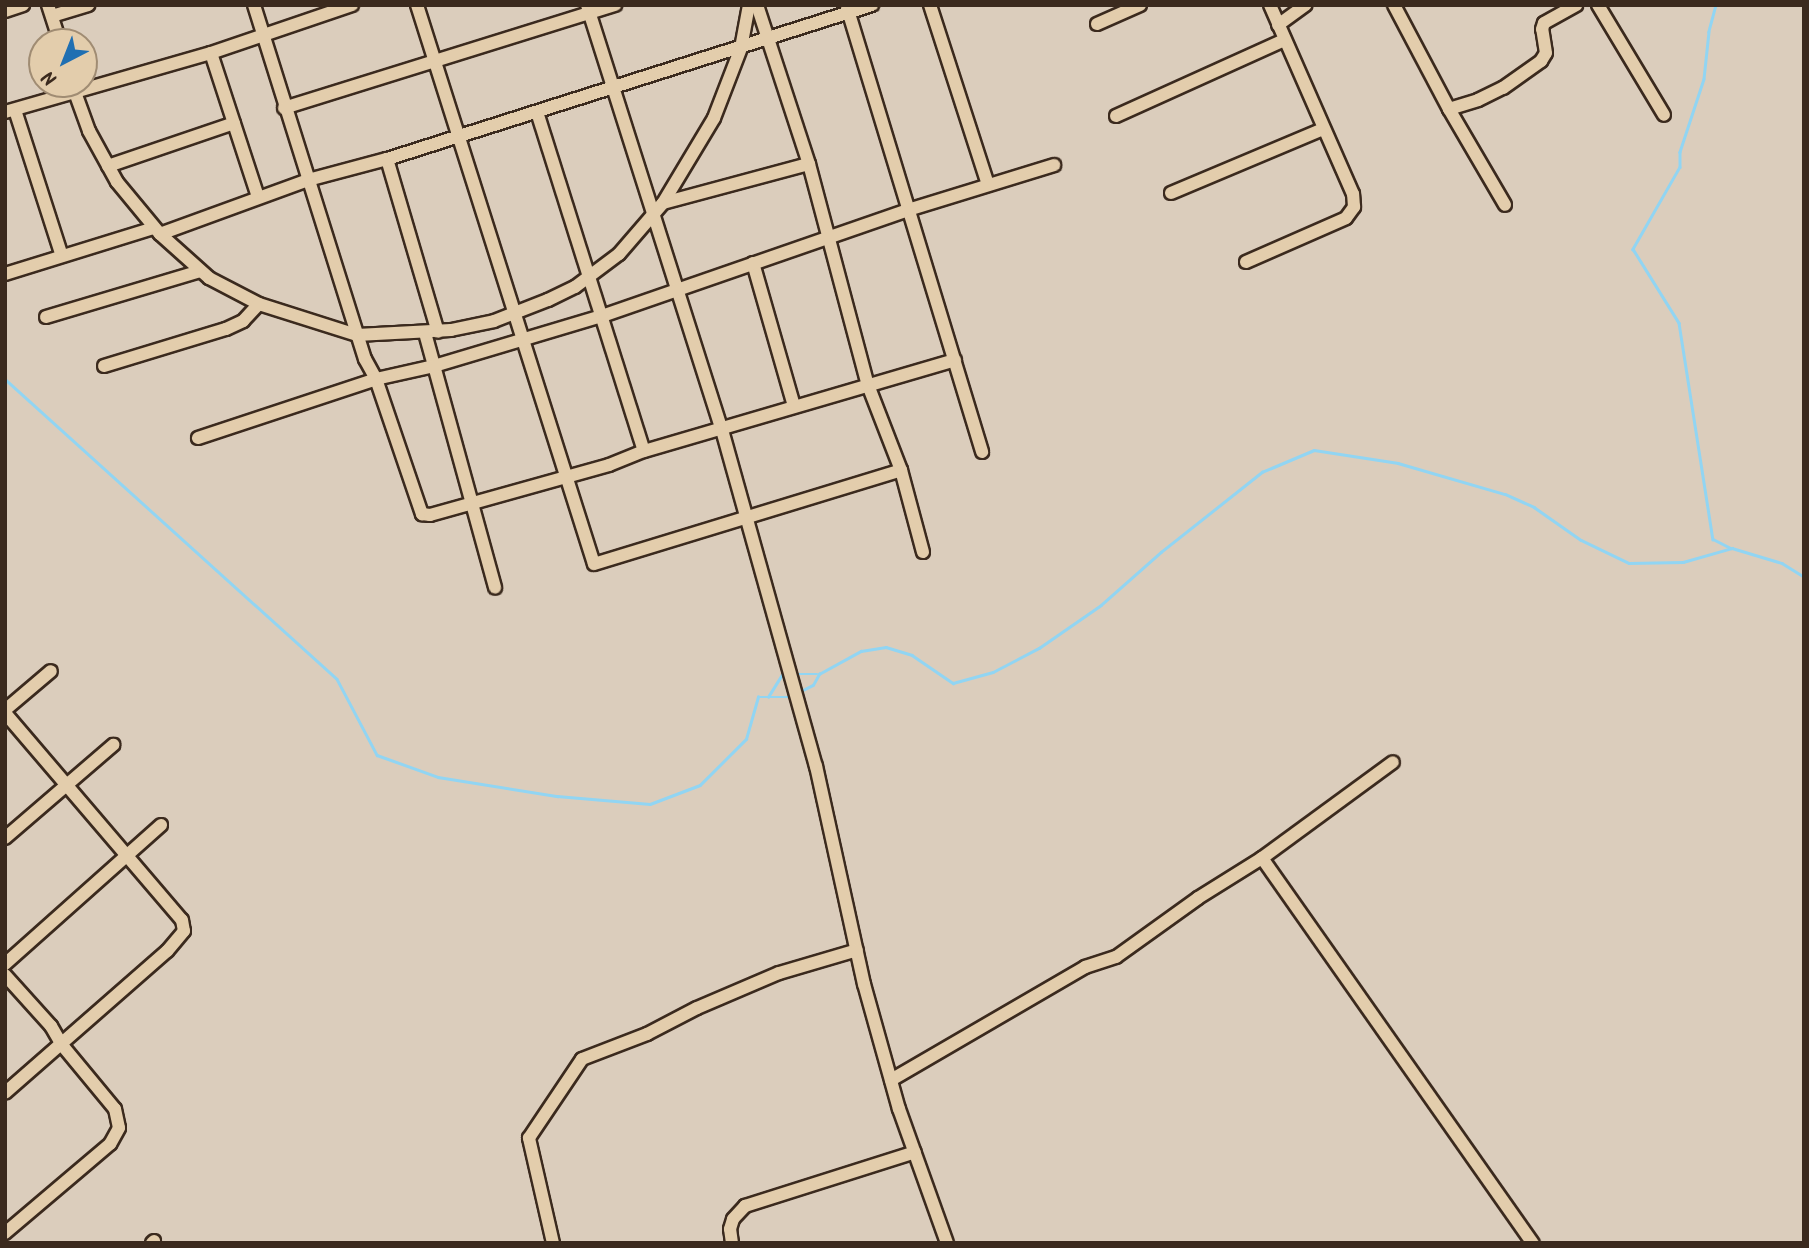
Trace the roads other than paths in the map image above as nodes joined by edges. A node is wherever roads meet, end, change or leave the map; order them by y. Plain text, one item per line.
1 (23, 5) edge
2 (88, 5) edge
3 (254, 5) edge
4 (352, 5) edge
5 (417, 5) edge
6 (615, 5) edge
7 (749, 5) edge
8 (757, 5) edge
9 (872, 5) edge
10 (930, 5) edge
11 (1140, 5) edge
12 (1270, 5) edge
13 (1306, 5) edge
14 (1394, 5) edge
15 (1576, 5) edge
16 (1598, 5) edge
17 (588, 9) edge
18 (848, 9) edge
19 (5, 11) edge
20 (50, 11) edge
21 (1097, 24) dead end
22 (1278, 25) junction
23 (55, 28) edge
24 (264, 36) junction
25 (770, 38) junction
26 (1284, 40) junction
27 (741, 48) junction
28 (211, 53) junction
29 (434, 62) junction
30 (98, 82) edge
31 (613, 87) junction
32 (46, 98) edge
33 (77, 98) edge
34 (284, 108) junction
35 (1449, 109) junction
36 (10, 111) edge
37 (537, 112) junction
38 (1664, 115) dead end
39 (1116, 116) dead end
40 (234, 123) junction
41 (1322, 129) junction
42 (461, 136) junction
43 (387, 159) junction
44 (809, 164) junction
45 (1054, 165) dead end
46 (108, 166) junction
47 (308, 180) junction
48 (988, 185) junction
49 (1171, 193) dead end
50 (258, 197) junction
51 (663, 203) junction
52 (1505, 205) dead end
53 (908, 210) junction
54 (654, 216) junction
55 (157, 231) junction
56 (830, 238) junction
57 (62, 256) junction
58 (1246, 262) dead end
59 (753, 263) junction
60 (200, 271) junction
61 (5, 274) edge
62 (590, 277) junction
63 (677, 289) junction
64 (259, 304) junction
65 (514, 312) junction
66 (602, 316) junction
67 (46, 317) dead end
68 (432, 333) junction
69 (357, 335) junction
70 (525, 340) junction
71 (955, 360) junction
72 (104, 366) dead end
73 (434, 366) junction
74 (376, 379) junction
75 (868, 385) junction
76 (794, 406) junction
77 (722, 430) junction
78 (198, 438) dead end
79 (644, 451) junction
80 (982, 452) dead end
81 (901, 470) junction
82 (567, 477) junction
83 (472, 501) junction
84 (746, 516) junction
85 (923, 552) dead end
86 (495, 588) dead end
87 (51, 671) dead end
88 (5, 711) edge
89 (113, 745) dead end
90 (1393, 762) dead end
91 (67, 785) junction
92 (161, 825) dead end
93 (5, 838) edge
94 (127, 855) junction
95 (1262, 858) junction
96 (857, 950) junction
97 (5, 964) edge
98 (5, 975) edge
99 (62, 1045) junction
100 (891, 1080) junction
101 (5, 1093) edge
102 (915, 1152) junction
103 (5, 1233) edge
104 (553, 1243) edge
105 (732, 1243) edge
106 (947, 1243) edge
107 (1533, 1243) edge

1 - 19 street
2 - 20 street
3 - 24 street
4 - 24 street
5 - 29 street
6 - 17 street
7 - 27 street
8 - 25 street
9 - 18 street
10 - 48 street
11 - 21 street
12 - 22 street
13 - 22 street
14 - 35 street
15 - 35 street
16 - 38 street
17 - 29 street
17 - 31 street
18 - 25 street
18 - 53 street
20 - 23 street
22 - 26 street
24 - 28 street
24 - 34 street
25 - 27 street
25 - 44 street
26 - 39 street
26 - 41 street
27 - 31 street
27 - 51 street
28 - 30 street
28 - 40 street
29 - 34 street
29 - 42 street
31 - 37 street
31 - 54 street
32 - 36 street
33 - 46 street
34 - 47 street
35 - 52 street
36 - 57 street
37 - 42 street
37 - 62 street
40 - 46 street
40 - 50 street
41 - 49 street
41 - 58 street
42 - 43 street
42 - 65 street
43 - 47 street
43 - 68 street
44 - 51 street
44 - 56 street
45 - 48 street
46 - 55 street
47 - 50 street
47 - 69 street
48 - 53 street
50 - 55 street
51 - 54 street
53 - 56 street
53 - 71 street
54 - 62 street
54 - 63 street
55 - 57 street
55 - 60 street
56 - 59 street
56 - 75 street
57 - 61 street
59 - 63 street
59 - 76 street
60 - 64 street
60 - 67 street
62 - 65 street
62 - 66 street
63 - 66 street
63 - 77 street
64 - 69 street
64 - 72 street
65 - 68 street
65 - 70 street
66 - 70 street
66 - 79 street
68 - 69 street
68 - 73 street
69 - 74 street
70 - 73 street
70 - 82 street
71 - 75 street
71 - 80 street
73 - 74 street
73 - 83 street
74 - 78 street
74 - 83 street
75 - 76 street
75 - 81 street
76 - 77 street
77 - 79 street
77 - 84 street
79 - 82 street
81 - 84 street
81 - 85 street
82 - 83 street
82 - 84 street
83 - 86 street
84 - 96 street
87 - 88 street
88 - 91 street
89 - 91 street
90 - 95 street
91 - 93 street
91 - 94 street
92 - 94 street
94 - 97 street
94 - 99 street
95 - 100 street
95 - 107 street
96 - 100 street
96 - 104 street
98 - 99 street
99 - 101 street
99 - 103 street
100 - 102 street
102 - 105 street
102 - 106 street

